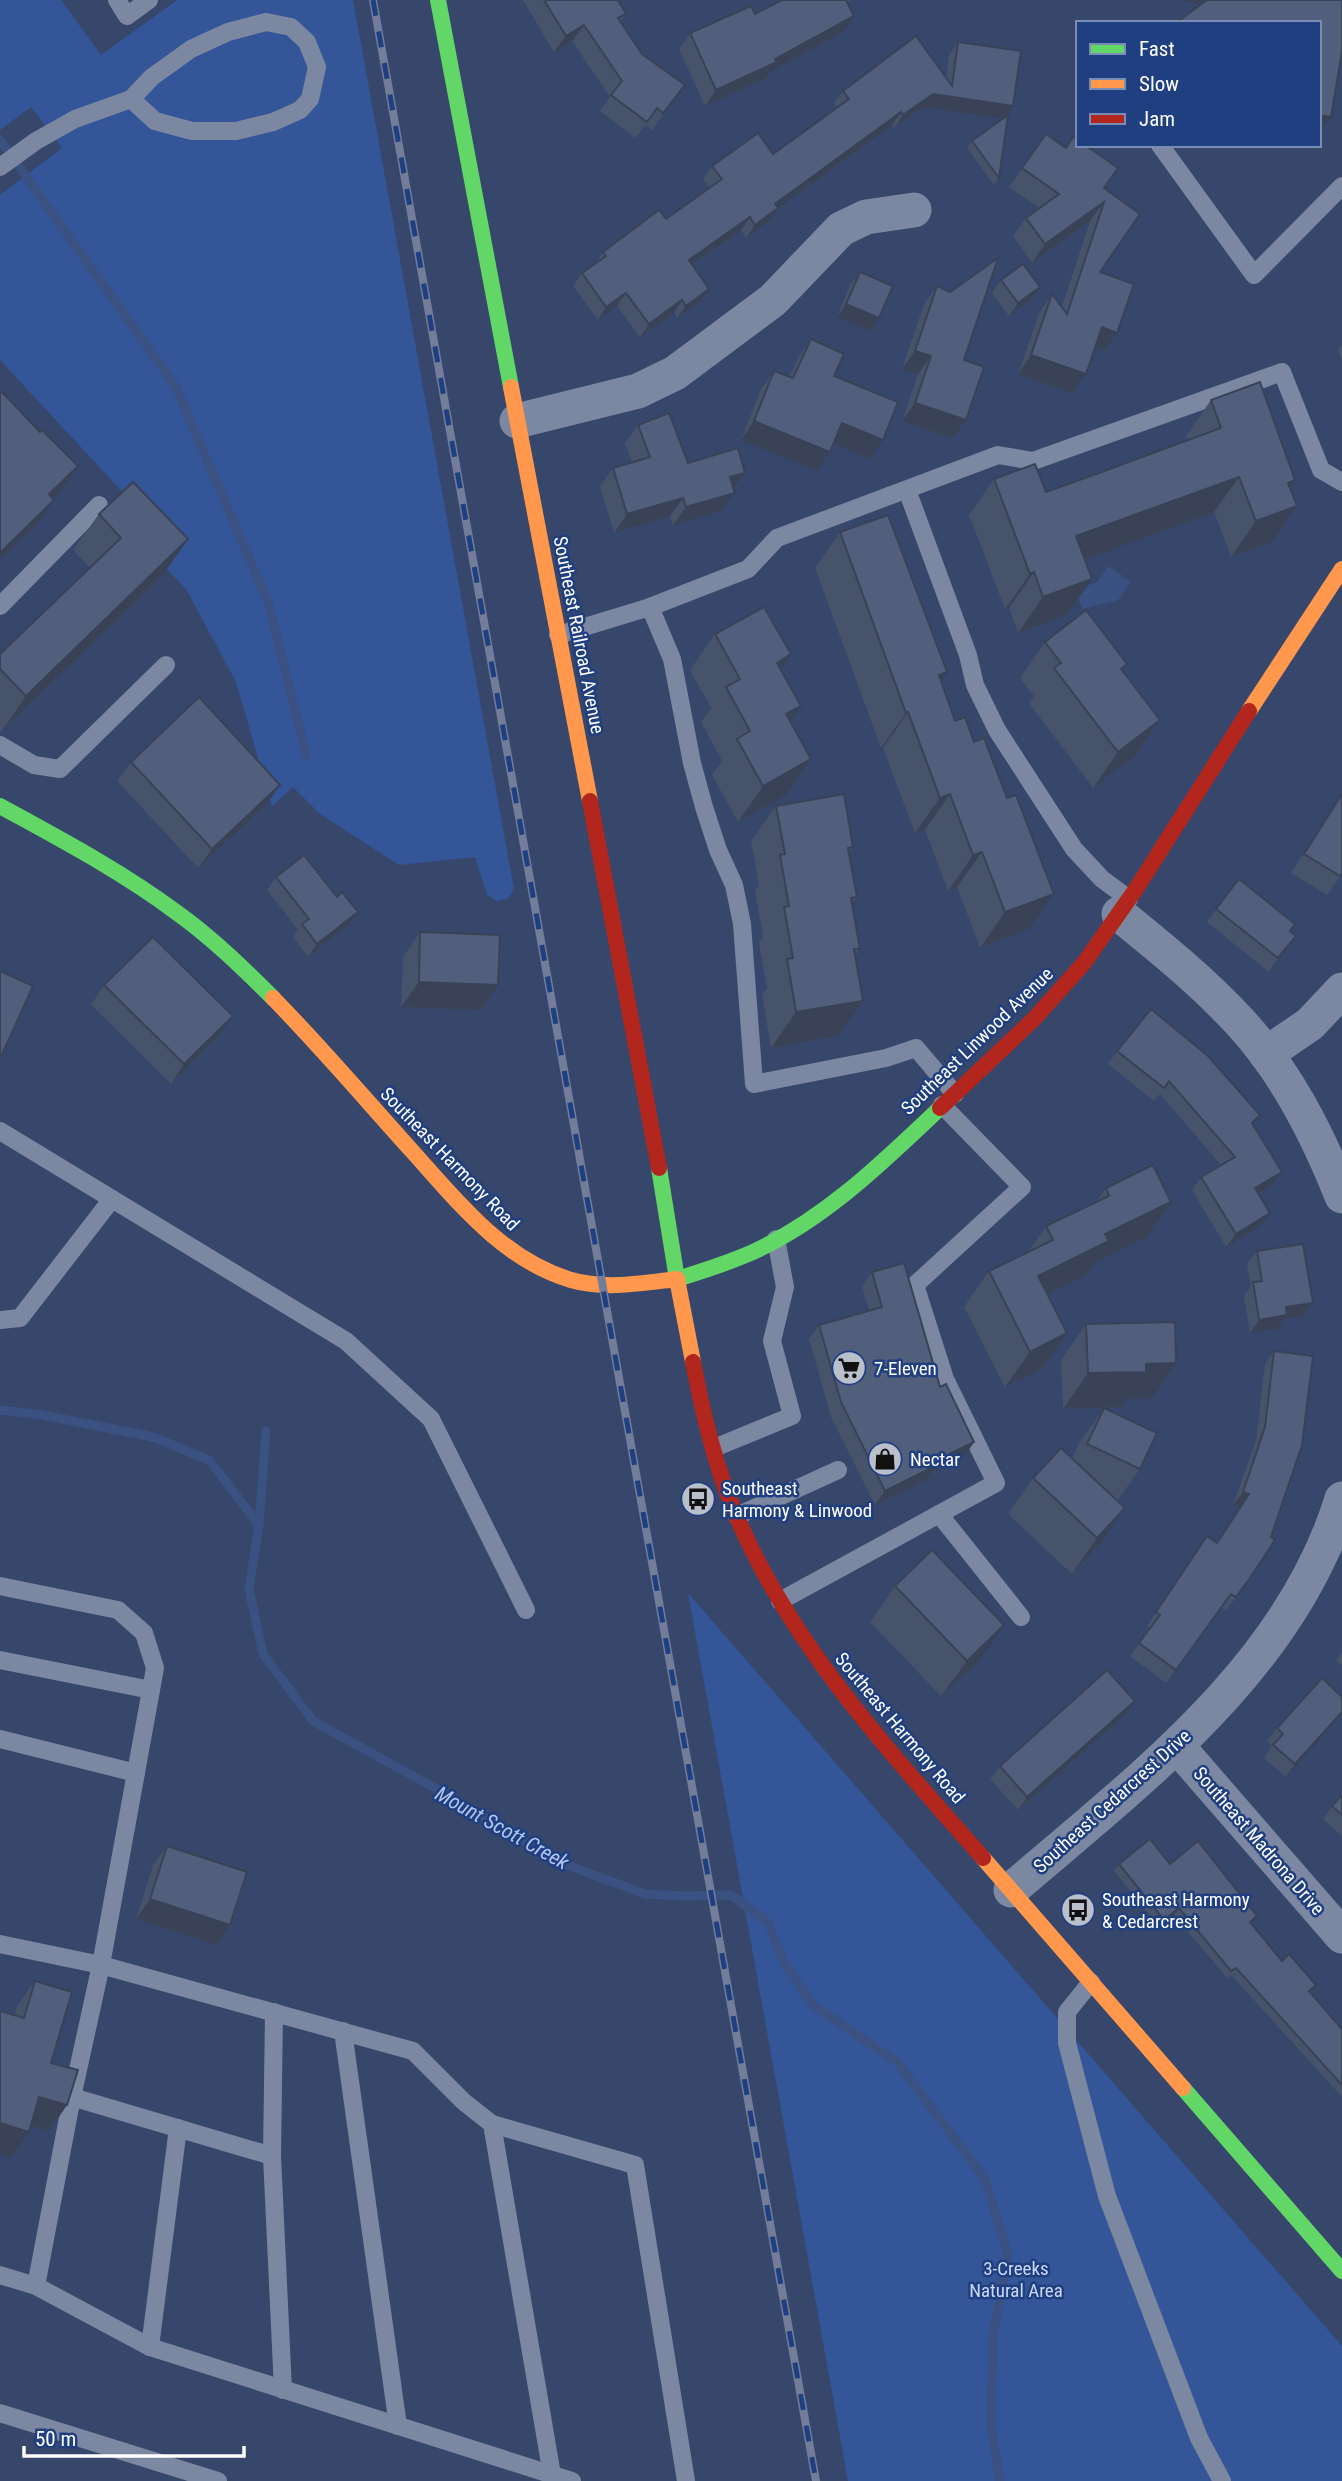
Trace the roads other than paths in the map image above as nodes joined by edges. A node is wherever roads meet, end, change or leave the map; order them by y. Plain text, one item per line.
1 (117, 0) edge
2 (149, 0) edge
3 (438, 0) edge
4 (131, 99) junction
5 (1161, 147) edge
6 (0, 167) edge
7 (1342, 186) edge
8 (914, 210) dead end
9 (517, 421) junction
10 (1342, 482) edge
11 (908, 490) junction
12 (99, 505) dead end
13 (1342, 569) edge
14 (0, 606) edge
15 (650, 607) junction
16 (558, 635) junction
17 (166, 665) dead end
18 (0, 745) edge
19 (0, 806) edge
20 (1124, 906) junction
21 (1342, 990) edge
22 (1266, 1054) junction
23 (948, 1100) junction
24 (0, 1131) edge
25 (1342, 1196) edge
26 (112, 1199) junction
27 (776, 1239) junction
28 (677, 1279) junction
29 (0, 1320) edge
30 (714, 1448) junction
31 (838, 1470) dead end
32 (1340, 1511) edge
33 (940, 1514) junction
34 (737, 1516) junction
35 (0, 1586) edge
36 (780, 1601) junction
37 (526, 1610) dead end
38 (1021, 1617) dead end
39 (0, 1660) edge
40 (151, 1690) junction
41 (0, 1739) edge
42 (1177, 1746) junction
43 (136, 1773) junction
44 (1011, 1890) junction
45 (1342, 1936) edge
46 (0, 1944) edge
47 (101, 1965) junction
48 (1091, 1982) junction
49 (274, 2012) junction
50 (343, 2031) junction
51 (72, 2097) junction
52 (492, 2124) junction
53 (178, 2128) junction
54 (272, 2156) junction
55 (1342, 2271) edge
56 (0, 2275) edge
57 (36, 2286) junction
58 (150, 2347) junction
59 (284, 2390) junction
60 (0, 2413) edge
61 (398, 2426) junction
62 (552, 2474) junction
63 (218, 2481) edge
64 (572, 2481) edge
65 (686, 2481) edge
66 (1222, 2481) edge

1 - 2 lane
3 - 9 main road, Southeast Railroad Avenue
4 - 4 lane
4 - 6 lane
5 - 7 lane
8 - 9 street
9 - 16 main road, Southeast Railroad Avenue
10 - 11 lane
11 - 15 lane
11 - 20 lane
12 - 14 lane
13 - 20 main road, Southeast Linwood Avenue
15 - 16 lane
15 - 23 lane
16 - 28 main road, Southeast Railroad Avenue
17 - 18 lane
19 - 28 main road, Southeast Harmony Road
20 - 22 street
20 - 23 main road, Southeast Linwood Avenue
21 - 22 street
22 - 25 street
23 - 27 main road, Southeast Linwood Avenue
23 - 33 lane
24 - 26 lane
26 - 29 lane
26 - 37 lane
27 - 28 main road, Southeast Linwood Avenue
27 - 30 lane
28 - 30 main road, Southeast Harmony Road
30 - 34 main road, Southeast Harmony Road
31 - 34 lane
32 - 42 street, Southeast Cedarcrest Drive
33 - 36 lane
33 - 38 lane
34 - 36 main road, Southeast Harmony Road
35 - 40 lane
36 - 44 main road, Southeast Harmony Road
39 - 40 lane
40 - 43 lane
41 - 43 lane
42 - 44 street, Southeast Cedarcrest Drive
42 - 45 street, Southeast Madrona Drive
43 - 47 lane
44 - 48 main road, Southeast Harmony Road
46 - 47 lane
47 - 49 lane
47 - 51 lane
48 - 55 main road, Southeast Harmony Road
48 - 66 lane
49 - 50 lane
49 - 54 lane
50 - 52 lane
50 - 61 lane
51 - 53 lane
51 - 57 lane
52 - 62 lane
52 - 65 lane
53 - 54 lane
53 - 58 lane
54 - 59 lane
56 - 57 lane
57 - 58 lane
58 - 59 lane
59 - 61 lane
60 - 63 lane
61 - 62 lane
62 - 64 lane

